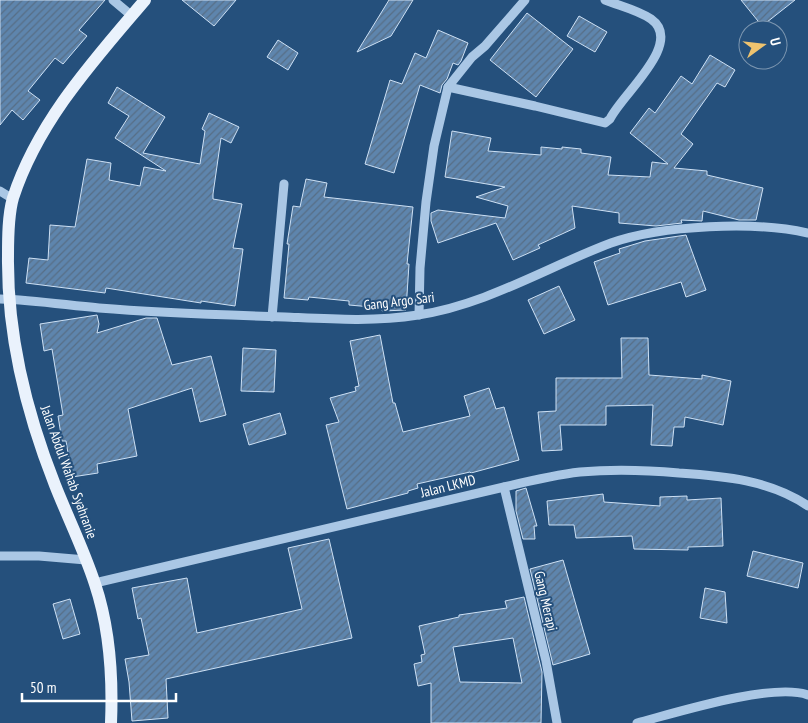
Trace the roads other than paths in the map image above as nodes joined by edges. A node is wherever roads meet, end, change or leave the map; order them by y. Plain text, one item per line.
1 (113, 0) edge
2 (146, 0) edge
3 (525, 0) edge
4 (605, 0) edge
5 (132, 16) junction
6 (448, 87) junction
7 (284, 184) dead end
8 (0, 190) edge
9 (13, 199) junction
10 (808, 233) edge
11 (4, 299) edge
12 (419, 315) junction
13 (272, 317) junction
14 (504, 486) junction
15 (808, 506) edge
16 (0, 556) edge
17 (86, 560) junction
18 (95, 583) junction
19 (808, 695) edge
20 (112, 723) edge
21 (557, 723) edge
22 (637, 723) edge

1 - 5 street
2 - 5 main road, Jalan Abdul Wahab Syahranie
3 - 6 street
4 - 6 street
5 - 9 main road, Jalan Abdul Wahab Syahranie
6 - 12 street
7 - 13 street
8 - 9 street
9 - 11 main road, Jalan Abdul Wahab Syahranie
10 - 12 street, Gang Argo Sari
11 - 13 street, Gang Argo Sari
11 - 17 main road, Jalan Abdul Wahab Syahranie
12 - 13 street, Gang Argo Sari
14 - 15 street, Jalan LKMD
14 - 18 street, Jalan LKMD
14 - 21 street, Gang Merapi
16 - 17 street
17 - 18 main road, Jalan Abdul Wahab Syahranie
18 - 20 main road, Jalan Abdul Wahab Syahranie
19 - 22 street

